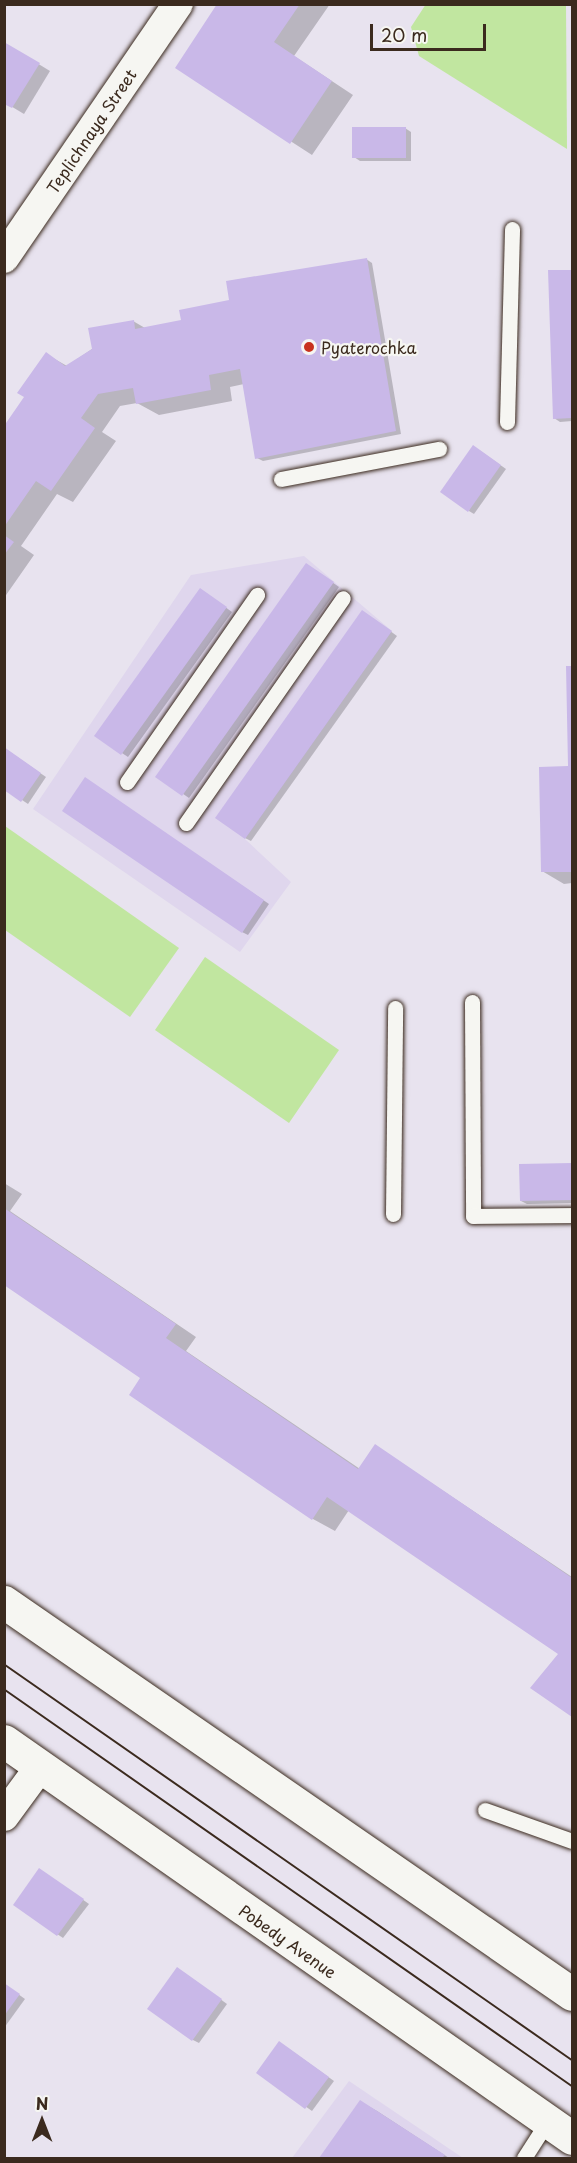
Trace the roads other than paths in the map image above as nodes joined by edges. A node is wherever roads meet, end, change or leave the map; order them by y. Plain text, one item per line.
1 (178, 4) edge
2 (512, 229) dead end
3 (5, 256) edge
4 (507, 422) dead end
5 (439, 449) dead end
6 (281, 479) dead end
7 (257, 595) dead end
8 (343, 598) dead end
9 (127, 782) dead end
10 (186, 823) dead end
11 (472, 1002) dead end
12 (395, 1008) dead end
13 (393, 1214) dead end
14 (573, 1215) edge
15 (4, 1602) edge
16 (4, 1741) edge
17 (40, 1767) junction
18 (485, 1810) dead end
19 (4, 1816) edge
20 (573, 1841) edge
21 (573, 1994) edge
22 (560, 2130) edge
23 (524, 2158) edge

1 - 3 street, Teplichnaya Street
2 - 4 lane
5 - 6 lane
7 - 9 lane
8 - 10 lane
11 - 14 lane
12 - 13 lane
15 - 21 main road
16 - 17 main road, Pobedy Avenue
17 - 19 street
17 - 22 main road, Pobedy Avenue
18 - 20 lane
22 - 23 lane

